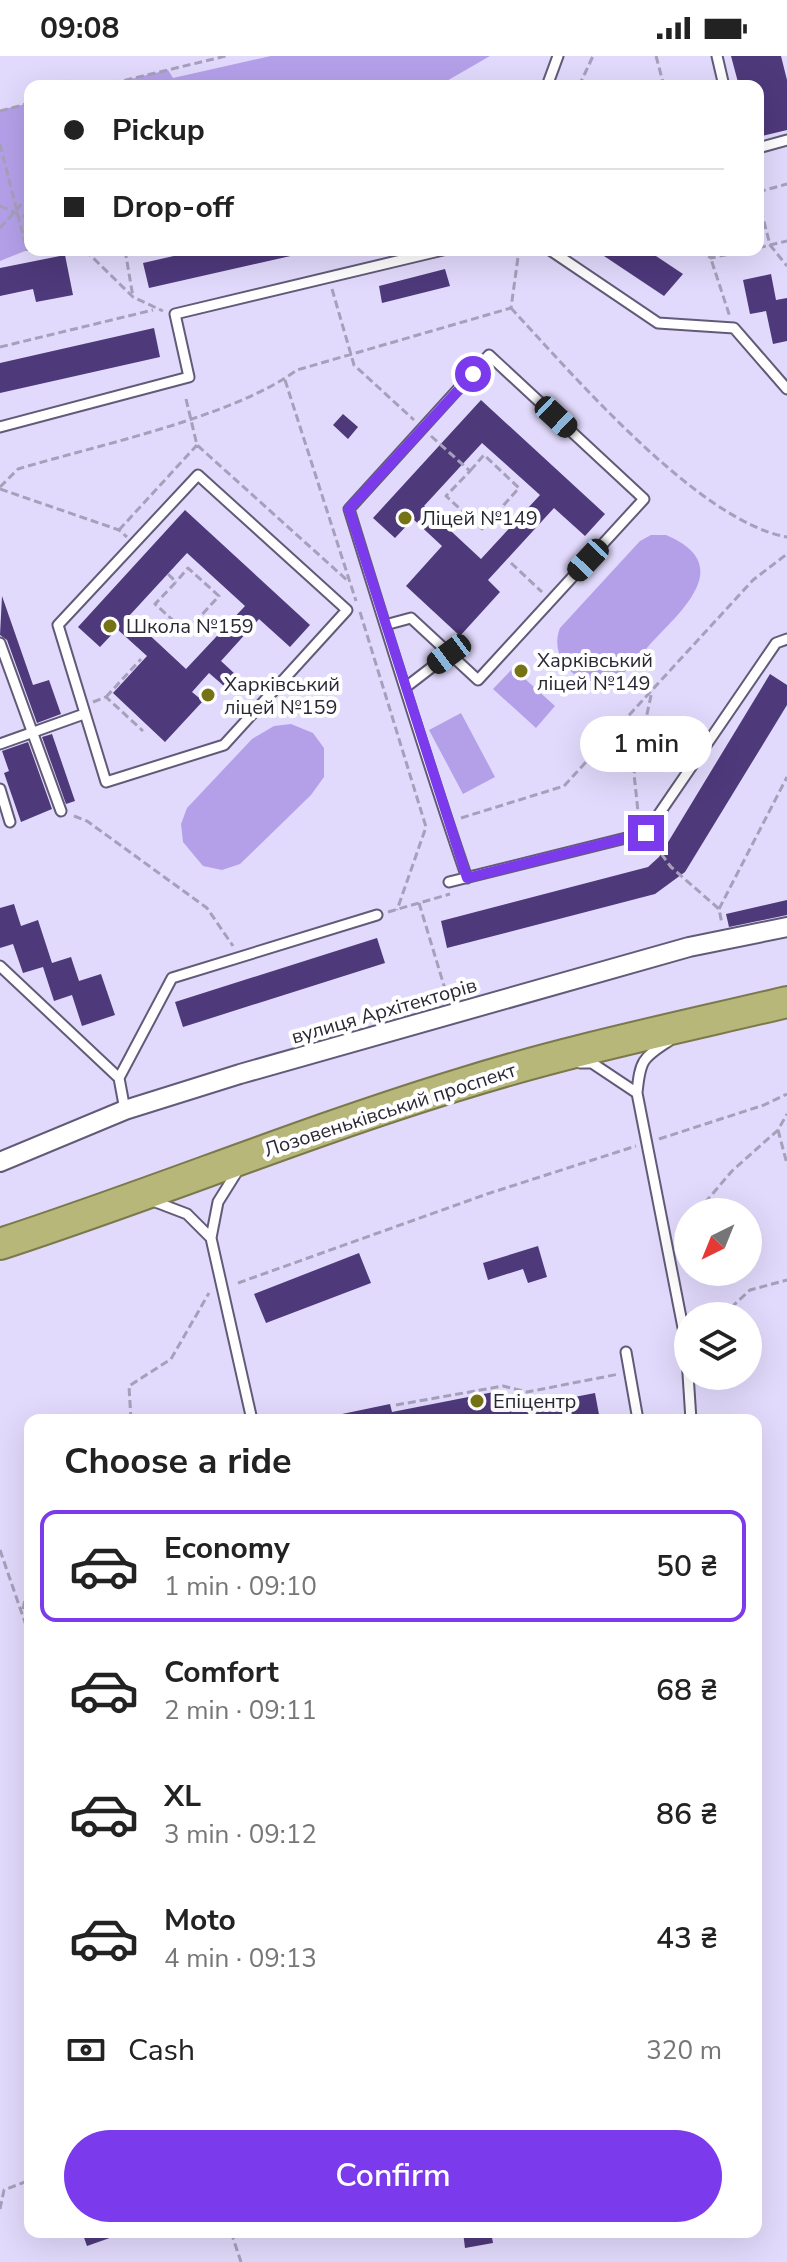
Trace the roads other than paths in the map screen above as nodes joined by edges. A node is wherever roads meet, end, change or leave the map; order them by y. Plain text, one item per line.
1 (558, 56) edge
2 (717, 56) edge
3 (549, 80) edge
4 (723, 80) edge
5 (787, 140) edge
6 (764, 146) edge
7 (419, 256) edge
8 (559, 256) edge
9 (787, 389) edge
10 (0, 427) edge
11 (385, 625) junction
12 (787, 639) edge
13 (0, 643) edge
14 (449, 654) junction
15 (406, 687) junction
16 (83, 710) junction
17 (32, 732) junction
18 (0, 744) edge
19 (0, 789) edge
20 (61, 811) road end
21 (10, 822) dead end
22 (467, 878) junction
23 (449, 882) road end
24 (377, 915) road end
25 (787, 927) edge
26 (0, 966) edge
27 (787, 1002) edge
28 (752, 1010) junction
29 (119, 1078) junction
30 (456, 1085) junction
31 (637, 1093) junction
32 (125, 1110) junction
33 (247, 1158) junction
34 (0, 1162) edge
35 (142, 1198) junction
36 (211, 1238) junction
37 (0, 1244) edge
38 (626, 1352) dead end
39 (251, 1414) edge
40 (637, 1414) edge
41 (691, 1414) edge

1 - 3 lane
2 - 4 lane
5 - 6 lane
7 - 10 lane
8 - 9 lane
11 - 14 lane
11 - 14 lane
11 - 15 lane
12 - 22 lane
13 - 17 lane
14 - 15 lane
15 - 22 lane
16 - 16 lane
16 - 17 lane
17 - 18 lane
17 - 20 lane
19 - 21 lane
22 - 23 lane
24 - 29 lane
25 - 32 street, вулиця Архітекторів
26 - 29 lane
27 - 28 highway, Лозовеньківський проспект
28 - 30 highway, Лозовеньківський проспект
28 - 31 lane
29 - 32 lane
30 - 31 lane
30 - 33 highway, Лозовеньківський проспект
31 - 41 lane
32 - 34 street, вулиця Архітекторів
33 - 35 highway, Лозовеньківський проспект
33 - 36 lane
35 - 36 lane
35 - 37 highway, Лозовеньківський проспект
36 - 39 lane
38 - 40 lane

